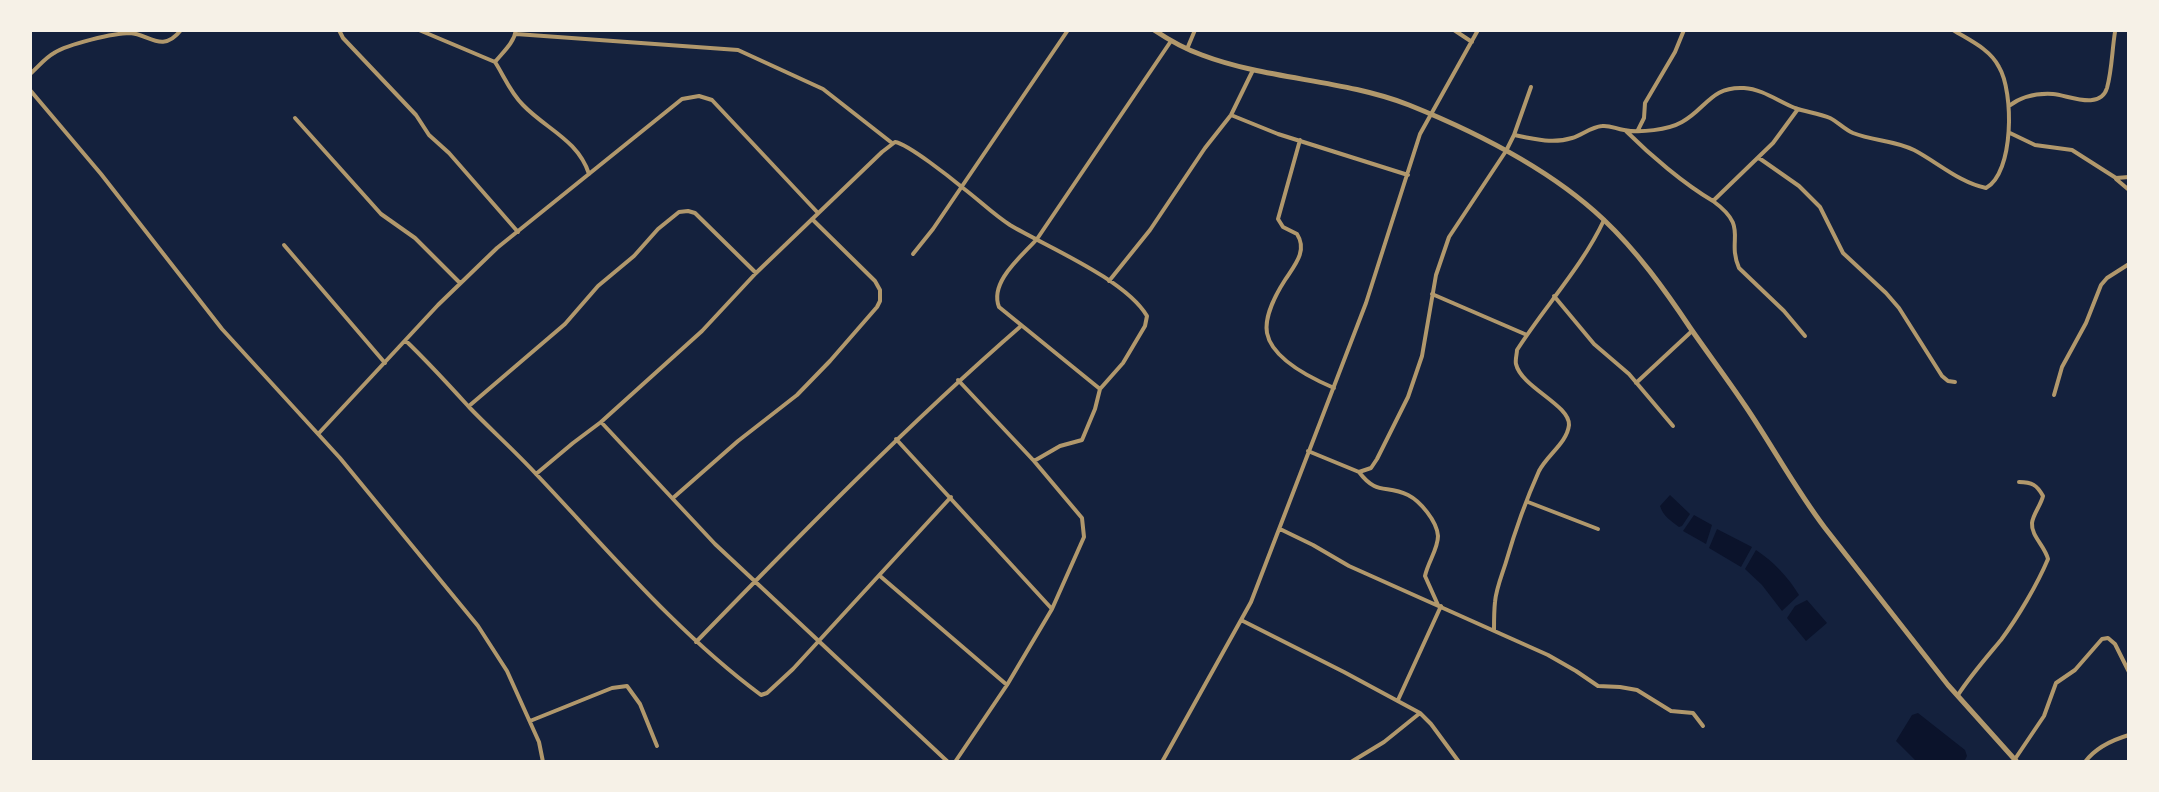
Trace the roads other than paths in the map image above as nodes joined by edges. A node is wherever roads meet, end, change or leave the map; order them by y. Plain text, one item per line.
1 (181, 30) edge
2 (339, 30) edge
3 (418, 30) edge
4 (1068, 30) edge
5 (1154, 30) edge
6 (1195, 30) edge
7 (1454, 30) edge
8 (1478, 30) edge
9 (1684, 30) edge
10 (1953, 30) edge
11 (516, 32) edge
12 (2115, 32) dead end
13 (1171, 41) junction
14 (1472, 42) junction
15 (1186, 49) junction
16 (495, 62) junction
17 (1254, 69) junction
18 (30, 74) edge
19 (1531, 87) dead end
20 (30, 90) edge
21 (2008, 106) junction
22 (1798, 109) junction
23 (1430, 114) junction
24 (1231, 115) junction
25 (295, 118) dead end
26 (1637, 130) junction
27 (1626, 131) junction
28 (2010, 133) junction
29 (1514, 135) junction
30 (1300, 140) junction
31 (893, 143) junction
32 (1506, 151) junction
33 (1759, 158) junction
34 (589, 174) junction
35 (1408, 175) junction
36 (2129, 177) edge
37 (2115, 178) junction
38 (961, 186) junction
39 (2129, 190) edge
40 (1713, 201) junction
41 (818, 213) junction
42 (812, 219) junction
43 (1604, 220) junction
44 (518, 232) junction
45 (1037, 239) junction
46 (284, 245) dead end
47 (913, 254) dead end
48 (2129, 264) edge
49 (756, 273) junction
50 (1109, 281) junction
51 (460, 283) junction
52 (1432, 294) junction
53 (1554, 296) junction
54 (1021, 326) junction
55 (1692, 330) junction
56 (1527, 335) junction
57 (1805, 336) dead end
58 (406, 341) junction
59 (385, 363) junction
60 (958, 380) junction
61 (1636, 382) junction
62 (1955, 382) dead end
63 (1100, 388) junction
64 (1334, 388) junction
65 (2054, 395) dead end
66 (469, 406) junction
67 (601, 423) junction
68 (1672, 426) dead end
69 (319, 434) junction
70 (896, 439) junction
71 (1308, 451) junction
72 (1034, 461) junction
73 (1359, 472) junction
74 (536, 474) junction
75 (2019, 482) dead end
76 (951, 497) junction
77 (673, 498) junction
78 (1527, 502) junction
79 (1280, 529) junction
80 (1598, 529) dead end
81 (880, 576) junction
82 (754, 582) junction
83 (1439, 606) junction
84 (1052, 609) junction
85 (1241, 620) junction
86 (1494, 630) junction
87 (819, 640) junction
88 (696, 642) junction
89 (2129, 672) edge
90 (1007, 685) junction
91 (1958, 696) junction
92 (1398, 700) junction
93 (1420, 713) junction
94 (530, 721) junction
95 (1703, 726) dead end
96 (2129, 735) edge
97 (657, 746) dead end
98 (2016, 760) edge
99 (543, 762) edge
100 (948, 762) edge
101 (955, 762) edge
102 (1162, 762) edge
103 (1351, 762) edge
104 (1459, 762) edge
105 (2085, 762) edge

1 - 18 street
2 - 44 street
3 - 16 street
4 - 38 street
5 - 13 street
6 - 15 street
7 - 14 street
8 - 14 street
9 - 26 street
10 - 21 street
11 - 16 street
11 - 31 street
12 - 21 street
13 - 15 street
13 - 45 street
14 - 23 street
15 - 17 street
16 - 34 street
17 - 23 street
17 - 24 street
19 - 29 street
20 - 69 street
21 - 28 street
22 - 26 street
22 - 28 street
22 - 33 street
23 - 32 street
23 - 35 street
24 - 30 street
24 - 50 street
25 - 51 street
26 - 27 street
27 - 29 street
27 - 40 street
28 - 37 street
29 - 32 street
30 - 35 street
30 - 64 street
31 - 38 street
31 - 41 street
32 - 43 street
32 - 52 street
33 - 40 street
33 - 62 street
34 - 41 street
34 - 44 street
35 - 64 street
36 - 37 street
37 - 39 street
38 - 45 street
38 - 47 street
40 - 57 street
41 - 42 street
42 - 49 street
42 - 77 street
43 - 53 street
43 - 55 street
44 - 51 street
45 - 50 street
45 - 54 street
46 - 59 street
48 - 65 street
49 - 66 street
49 - 67 street
50 - 63 street
51 - 58 street
52 - 56 street
52 - 73 street
53 - 56 street
53 - 61 street
54 - 60 street
54 - 63 street
55 - 61 street
55 - 91 street
56 - 78 street
58 - 59 street
58 - 66 street
59 - 69 street
60 - 70 street
60 - 72 street
61 - 68 street
63 - 72 street
64 - 71 street
66 - 74 street
67 - 74 street
67 - 77 street
69 - 94 street
70 - 76 street
70 - 82 street
71 - 73 street
71 - 79 street
72 - 84 street
73 - 83 street
74 - 88 street
75 - 91 street
76 - 81 street
76 - 84 street
77 - 82 street
78 - 80 street
78 - 86 street
79 - 83 street
79 - 85 street
81 - 87 street
81 - 90 street
82 - 87 street
82 - 88 street
83 - 86 street
83 - 92 street
84 - 90 street
85 - 92 street
85 - 102 street
86 - 95 street
87 - 88 street
87 - 100 street
89 - 98 street
90 - 101 street
91 - 98 street
92 - 93 street
93 - 103 street
93 - 104 street
94 - 97 street
94 - 99 street
96 - 105 street

